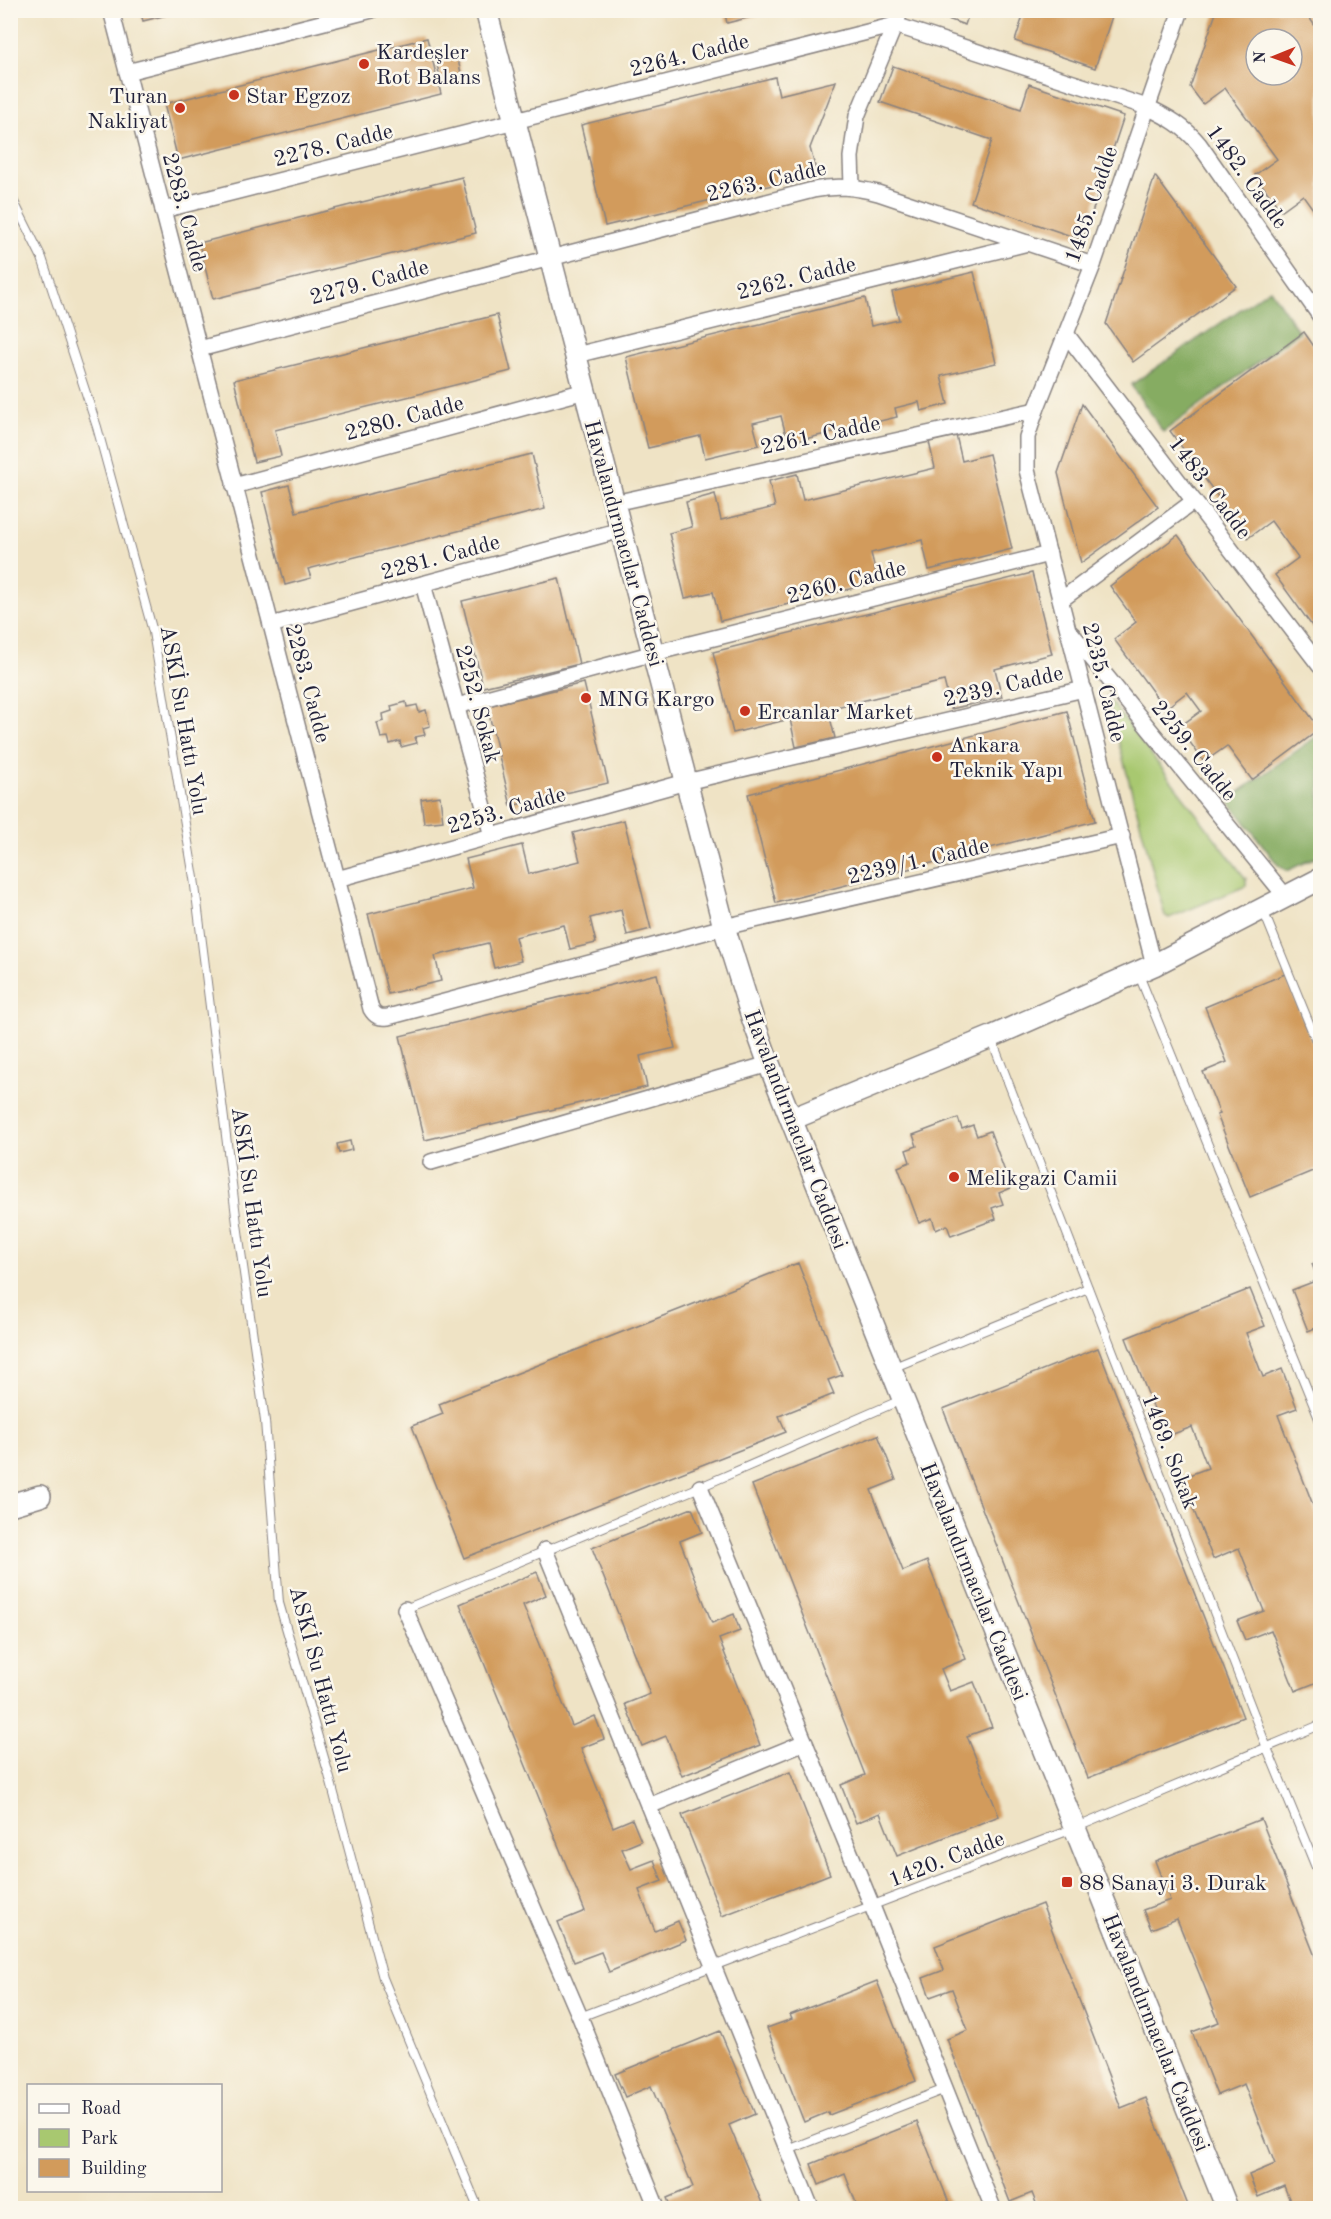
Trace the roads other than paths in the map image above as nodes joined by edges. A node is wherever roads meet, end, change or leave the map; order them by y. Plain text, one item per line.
1 (111, 10) edge
2 (372, 10) edge
3 (486, 10) edge
4 (901, 10) edge
5 (1181, 10) edge
6 (895, 25) junction
7 (127, 72) junction
8 (1147, 107) junction
9 (515, 121) junction
10 (852, 186) junction
11 (10, 194) edge
12 (163, 210) junction
13 (1028, 243) junction
14 (550, 257) junction
15 (1093, 265) junction
16 (1320, 316) edge
17 (1067, 335) junction
18 (199, 349) junction
19 (576, 355) junction
20 (585, 391) junction
21 (1036, 410) junction
22 (234, 486) junction
23 (1194, 501) junction
24 (614, 503) junction
25 (621, 530) junction
26 (1049, 554) junction
27 (423, 584) junction
28 (1061, 600) junction
29 (271, 625) junction
30 (1069, 631) junction
31 (654, 653) junction
32 (1320, 666) edge
33 (1084, 689) junction
34 (457, 706) junction
35 (686, 782) junction
36 (492, 836) junction
37 (1122, 836) junction
38 (337, 879) junction
39 (1320, 879) edge
40 (1286, 897) junction
41 (1263, 909) junction
42 (724, 927) junction
43 (1146, 968) junction
44 (991, 1037) junction
45 (1320, 1050) edge
46 (770, 1064) junction
47 (792, 1119) junction
48 (431, 1162) dead end
49 (1088, 1288) junction
50 (891, 1369) junction
51 (902, 1399) junction
52 (1320, 1421) edge
53 (700, 1487) junction
54 (40, 1496) dead end
55 (10, 1504) edge
56 (545, 1550) junction
57 (405, 1609) joint
58 (1320, 1725) edge
59 (804, 1742) junction
60 (1267, 1748) junction
61 (649, 1806) junction
62 (1075, 1828) junction
63 (1320, 1877) edge
64 (872, 1906) junction
65 (713, 1966) junction
66 (580, 2017) junction
67 (945, 2089) junction
68 (788, 2150) junction
69 (478, 2208) edge
70 (657, 2208) edge
71 (811, 2208) edge
72 (993, 2208) edge
73 (1227, 2208) edge

1 - 7 street, 2283. Cadde
2 - 7 street
3 - 9 street, Havalandırmacılar Caddesi
4 - 6 street
5 - 8 street, 1485. Cadde
6 - 8 street
6 - 9 street, 2264. Cadde
6 - 10 street
7 - 12 street, 2283. Cadde
8 - 15 street, 1485. Cadde
8 - 16 street, 1482. Cadde
9 - 12 street, 2278. Cadde
9 - 14 street, Havalandırmacılar Caddesi
10 - 13 street, 2263. Cadde
10 - 14 street, 2263. Cadde
11 - 69 lane, ASKİ Su Hattı Yolu
12 - 18 street, 2283. Cadde
13 - 15 street, 2263. Cadde
13 - 19 street, 2262. Cadde
14 - 18 street, 2279. Cadde
14 - 19 street, Havalandırmacılar Caddesi
15 - 17 street, 1485. Cadde
17 - 21 street, 1485. Cadde
17 - 23 street, 1483. Cadde
18 - 22 street, 2283. Cadde
19 - 20 street, Havalandırmacılar Caddesi
20 - 22 street, 2280. Cadde
20 - 24 street, Havalandırmacılar Caddesi
21 - 24 street, 2261. Cadde
21 - 26 street, 2235. Cadde
22 - 29 street, 2283. Cadde
23 - 28 street
23 - 32 street, 1483. Cadde
24 - 25 street, Havalandırmacılar Caddesi
25 - 27 street, 2281. Cadde
25 - 31 street, Havalandırmacılar Caddesi
26 - 28 street, 2235. Cadde
26 - 31 street, 2260. Cadde
27 - 29 street, 2281. Cadde
27 - 34 street, 2252. Sokak
28 - 30 street, 2235. Cadde
29 - 38 street, 2283. Cadde
30 - 33 street, 2235. Cadde
30 - 40 street, 2259. Cadde
31 - 34 street, 2260. Cadde
31 - 35 street, Havalandırmacılar Caddesi
33 - 35 street, 2239. Cadde
33 - 37 street, 2235. Cadde
34 - 36 street, 2252. Sokak
35 - 36 street, 2253. Cadde
35 - 42 street, Havalandırmacılar Caddesi
36 - 38 street, 2253. Cadde
37 - 42 street, 2239/1. Cadde
37 - 43 street, 2235. Cadde
38 - 42 street, 2283. Cadde
39 - 40 street
40 - 41 street
41 - 43 street
41 - 45 lane
42 - 46 street, Havalandırmacılar Caddesi
43 - 44 street
43 - 52 lane
44 - 47 street
44 - 49 lane, 1469. Sokak
46 - 47 street, Havalandırmacılar Caddesi
46 - 48 street
47 - 50 street, Havalandırmacılar Caddesi
49 - 50 lane
49 - 60 lane, 1469. Sokak
50 - 51 street, Havalandırmacılar Caddesi
51 - 53 lane
51 - 62 street, Havalandırmacılar Caddesi
53 - 56 lane
53 - 59 street
54 - 55 street
56 - 57 lane
56 - 61 street
57 - 66 street
58 - 60 lane, 1420. Cadde
59 - 61 street
59 - 64 street
60 - 62 lane, 1420. Cadde
60 - 63 lane, 1469. Sokak
61 - 65 street
62 - 64 lane, 1420. Cadde
62 - 73 street, Havalandırmacılar Caddesi
64 - 65 lane, 1420. Cadde
64 - 67 street
65 - 66 lane, 1420. Cadde
65 - 68 street
66 - 70 street
67 - 68 lane
67 - 72 street
68 - 71 street

